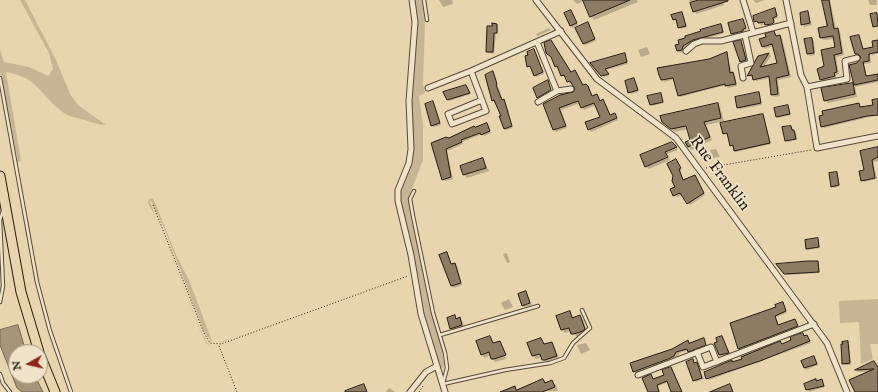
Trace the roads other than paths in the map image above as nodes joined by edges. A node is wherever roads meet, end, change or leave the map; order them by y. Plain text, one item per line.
1 (412, 0) edge
2 (424, 0) edge
3 (536, 0) edge
4 (743, 0) edge
5 (786, 0) edge
6 (427, 20) dead end
7 (791, 23) junction
8 (561, 31) junction
9 (753, 32) junction
10 (745, 34) junction
11 (537, 42) junction
12 (686, 51) dead end
13 (857, 58) dead end
14 (470, 71) junction
15 (0, 78) edge
16 (743, 78) dead end
17 (807, 87) junction
18 (428, 88) dead end
19 (571, 89) dead end
20 (557, 91) junction
21 (482, 100) junction
22 (538, 102) dead end
23 (878, 136) edge
24 (0, 176) edge
25 (414, 191) dead end
26 (4, 206) junction
27 (0, 302) edge
28 (538, 306) dead end
29 (582, 310) dead end
30 (814, 324) junction
31 (440, 335) junction
32 (36, 344) edge
33 (697, 352) junction
34 (717, 362) junction
35 (437, 366) junction
36 (0, 374) edge
37 (48, 375) edge
38 (638, 376) dead end
39 (443, 384) junction
40 (10, 392) edge
41 (55, 392) edge
42 (71, 392) edge
43 (410, 392) edge
44 (445, 392) edge
45 (847, 392) edge

1 - 35 street
2 - 6 lane
3 - 8 street, Rue Franklin
4 - 9 street
5 - 7 street
7 - 9 street
7 - 17 street
8 - 11 street
8 - 30 street, Rue Franklin
9 - 10 street
10 - 12 street
10 - 16 street
11 - 14 street
11 - 20 street
13 - 17 street
14 - 18 street
14 - 21 street
15 - 42 lane
17 - 23 street
19 - 20 street
20 - 22 street
21 - 21 street
24 - 26 highway
25 - 31 lane
26 - 27 lane
26 - 32 highway
28 - 31 lane
29 - 39 lane
30 - 34 street
30 - 45 street, Rue Franklin
31 - 39 lane
33 - 34 street
33 - 34 street
33 - 38 street
35 - 39 street
35 - 43 street
36 - 40 lane
37 - 41 highway
39 - 44 street

